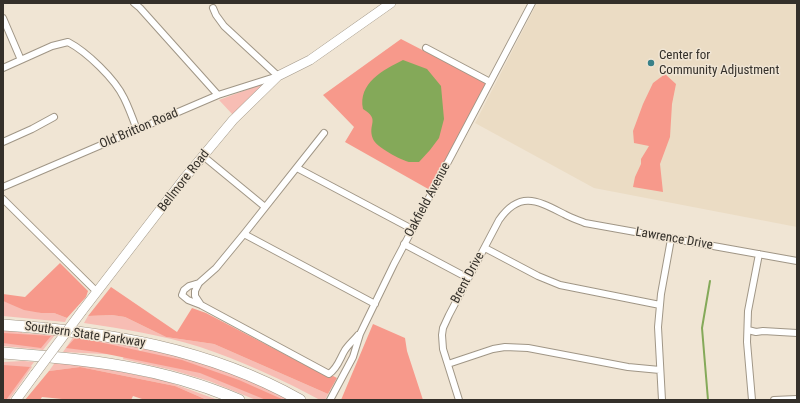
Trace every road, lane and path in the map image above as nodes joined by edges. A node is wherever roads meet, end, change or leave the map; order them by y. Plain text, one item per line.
1 (134, 3) edge
2 (390, 3) edge
3 (532, 3) edge
4 (213, 8) dead end
5 (3, 18) edge
6 (426, 48) dead end
7 (21, 60) junction
8 (3, 68) edge
9 (278, 76) junction
10 (490, 82) junction
11 (218, 95) junction
12 (54, 117) dead end
13 (137, 130) junction
14 (324, 133) dead end
15 (3, 142) edge
16 (203, 156) junction
17 (297, 168) junction
18 (3, 187) edge
19 (3, 199) edge
20 (265, 207) junction
21 (554, 209) joint
22 (412, 229) junction
23 (244, 234) junction
24 (672, 239) junction
25 (404, 244) junction
26 (485, 248) junction
27 (759, 254) junction
28 (797, 262) edge
29 (468, 278) junction
30 (199, 283) junction
31 (97, 292) junction
32 (375, 304) junction
33 (202, 305) junction
34 (660, 305) junction
35 (3, 325) edge
36 (748, 330) junction
37 (797, 333) edge
38 (360, 334) junction
39 (3, 353) edge
40 (448, 364) junction
41 (660, 370) junction
42 (797, 399) edge
43 (16, 400) edge
44 (239, 400) edge
45 (300, 400) edge
46 (330, 400) edge
47 (459, 400) edge
48 (662, 400) edge
49 (752, 400) edge
50 (774, 400) edge

1 - 11 street
2 - 9 main road, Bellmore Road
3 - 10 street, Oakfield Avenue
4 - 9 street
5 - 7 street
6 - 10 street
7 - 8 street
7 - 13 street
9 - 11 street, Old Britton Road
9 - 16 main road, Bellmore Road
10 - 22 street, Oakfield Avenue
11 - 13 street, Old Britton Road
12 - 15 street
13 - 18 street, Old Britton Road
14 - 17 street
16 - 20 street
16 - 31 main road, Bellmore Road
17 - 20 street
17 - 22 street
19 - 31 street
20 - 23 street
21 - 24 street, Lawrence Drive
21 - 26 street, Brent Drive
22 - 25 street, Oakfield Avenue
23 - 30 street
23 - 32 street
24 - 27 street, Lawrence Drive
24 - 34 street
25 - 29 street
25 - 32 street, Oakfield Avenue
26 - 29 street, Brent Drive
26 - 34 street
27 - 28 street, Lawrence Drive
27 - 36 street
29 - 40 street, Brent Drive
30 - 33 street
30 - 33 street
31 - 43 main road, Bellmore Road, bridge
32 - 38 street, Oakfield Avenue
33 - 38 street
34 - 41 street
35 - 45 highway, Southern State Parkway
36 - 37 street
36 - 49 street
38 - 46 street, Oakfield Avenue
39 - 44 highway, Southern State Parkway
40 - 41 street
40 - 47 street, Brent Drive
41 - 48 street
42 - 50 street

